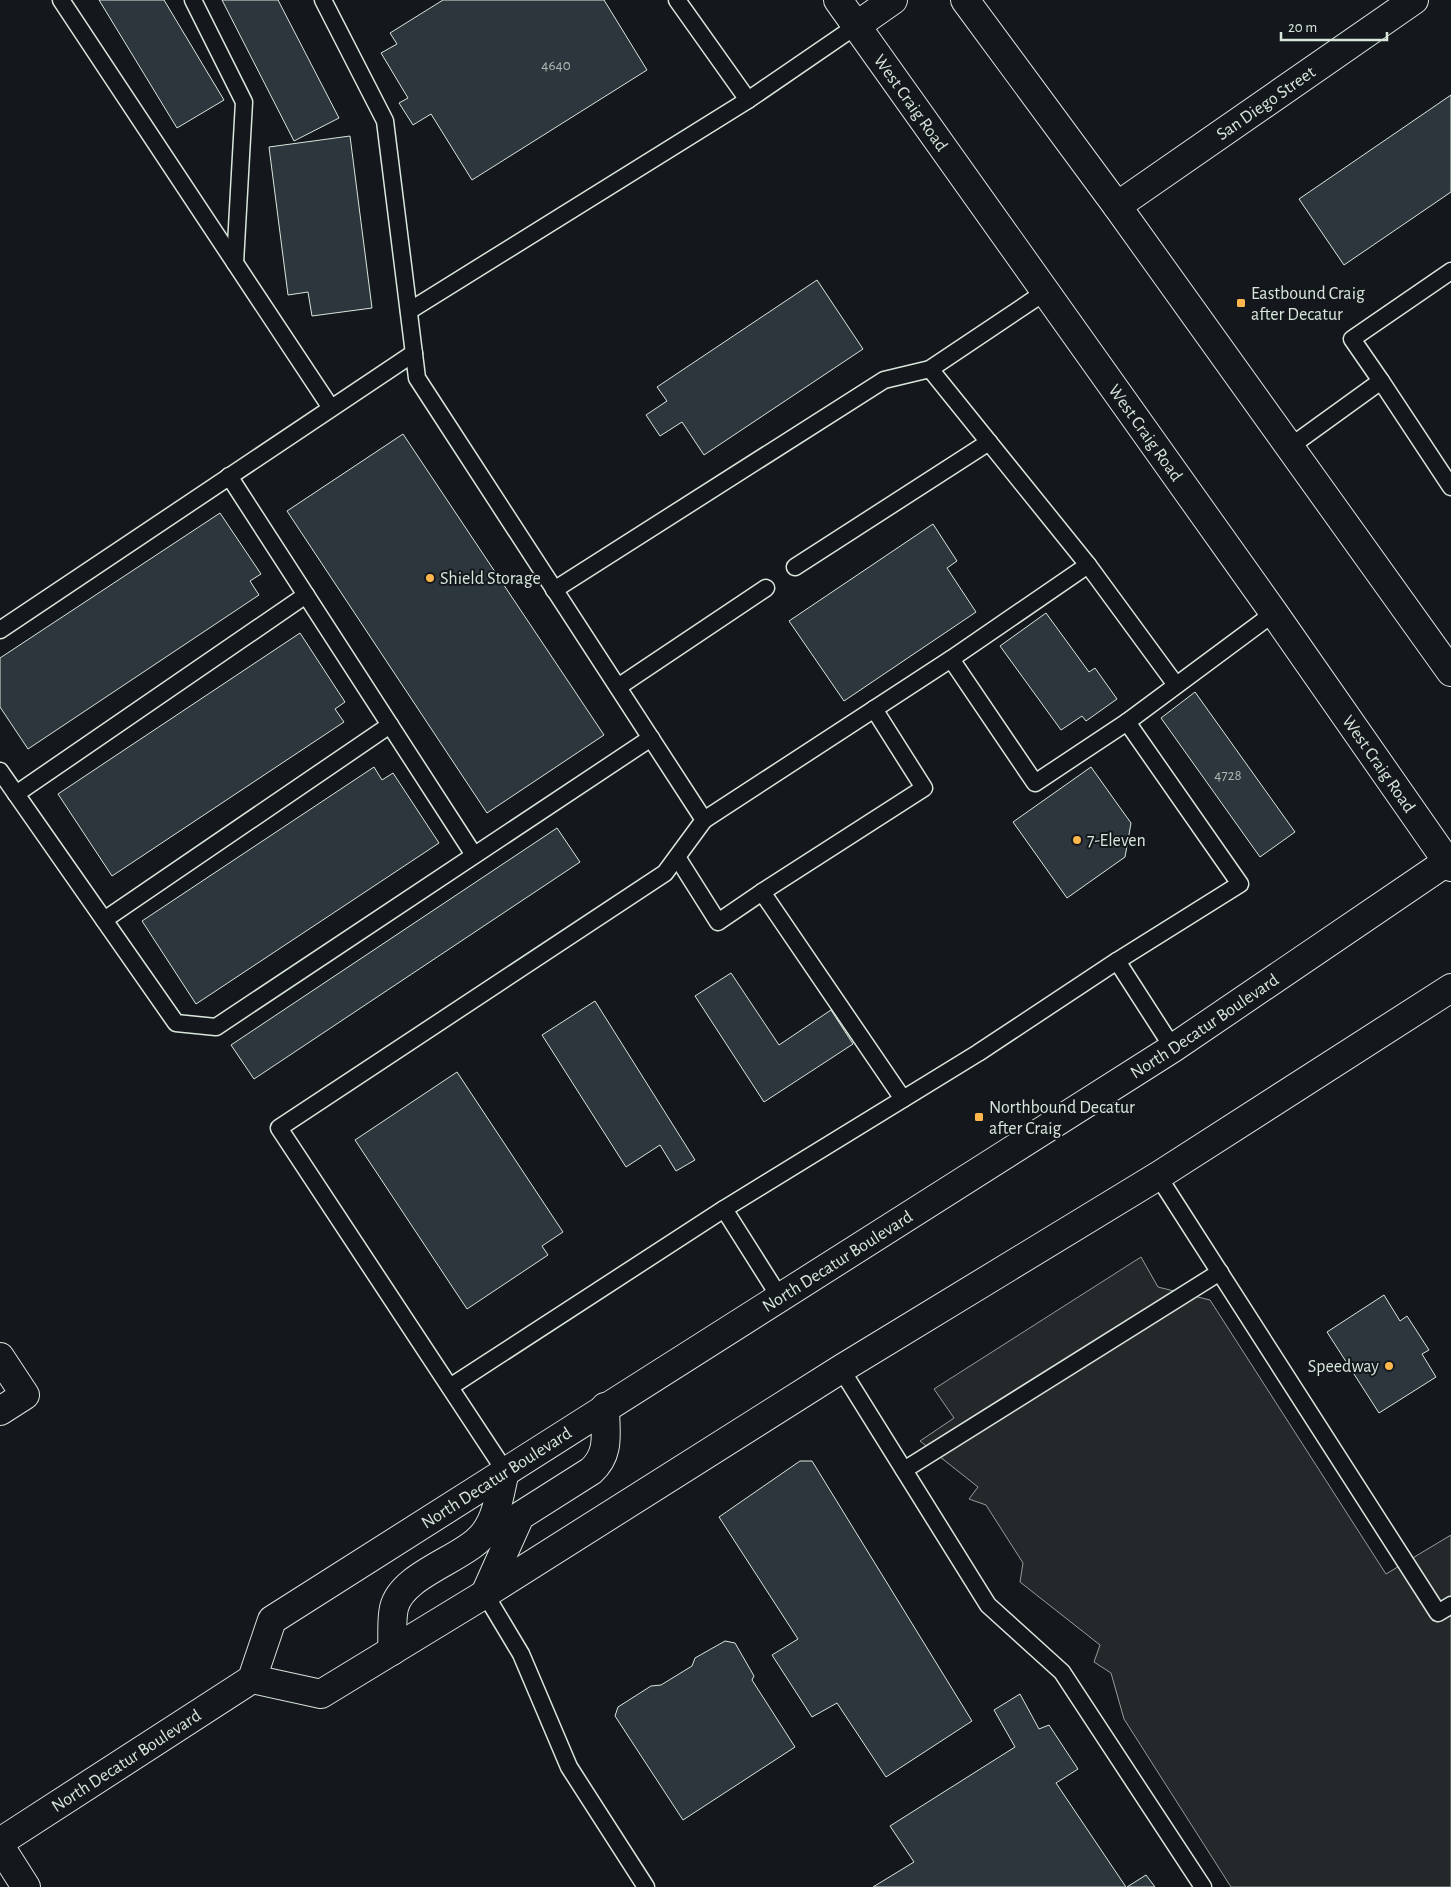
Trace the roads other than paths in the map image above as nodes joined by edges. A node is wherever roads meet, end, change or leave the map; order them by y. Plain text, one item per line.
1 (61, 0) edge
2 (193, 0) edge
3 (323, 0) edge
4 (677, 0) edge
5 (838, 0) edge
6 (893, 0) edge
7 (965, 0) edge
8 (1414, 0) edge
9 (856, 26) junction
10 (748, 100) junction
11 (1117, 206) junction
12 (234, 263) junction
13 (1451, 271) edge
14 (1045, 292) junction
15 (409, 312) junction
16 (414, 353) junction
17 (930, 369) junction
18 (1381, 381) junction
19 (330, 408) junction
20 (989, 442) junction
21 (1291, 446) junction
22 (229, 476) junction
23 (1451, 487) edge
24 (1088, 565) junction
25 (795, 568) dead end
26 (766, 588) dead end
27 (554, 590) junction
28 (306, 595) junction
29 (1274, 613) junction
30 (0, 630) edge
31 (950, 659) junction
32 (1451, 672) edge
33 (1176, 686) junction
34 (618, 687) junction
35 (874, 709) junction
36 (1127, 722) junction
37 (390, 725) junction
38 (651, 738) junction
39 (0, 771) edge
40 (16, 794) junction
41 (704, 820) junction
42 (474, 855) junction
43 (677, 857) junction
44 (1450, 863) edge
45 (762, 892) junction
46 (104, 920) junction
47 (1117, 961) junction
48 (1451, 988) edge
49 (1172, 1048) junction
50 (903, 1099) junction
51 (1158, 1176) junction
52 (724, 1210) junction
53 (1220, 1272) junction
54 (779, 1296) junction
55 (0, 1357) edge
56 (841, 1369) junction
57 (450, 1387) junction
58 (605, 1407) junction
59 (0, 1411) edge
60 (904, 1470) junction
61 (504, 1471) junction
62 (485, 1594) junction
63 (1451, 1605) edge
64 (392, 1650) junction
65 (252, 1679) junction
66 (0, 1842) edge
67 (0, 1846) edge
68 (26, 1887) edge
69 (646, 1887) edge
70 (1203, 1887) edge

1 - 12 lane
2 - 12 lane
3 - 15 lane
4 - 10 lane
5 - 9 main road, West Craig Road
6 - 9 main road
7 - 11 main road
8 - 11 main road, San Diego Street
9 - 10 lane
9 - 14 main road, West Craig Road
10 - 15 lane
11 - 21 main road
12 - 19 lane
13 - 18 lane
14 - 17 lane
14 - 29 main road, West Craig Road
15 - 16 lane
16 - 19 lane
16 - 27 lane
17 - 20 lane
17 - 27 lane
18 - 21 lane
18 - 23 lane
19 - 22 lane
20 - 24 lane
20 - 25 lane
21 - 32 main road
22 - 28 lane
22 - 30 lane
24 - 31 lane
24 - 33 lane
26 - 34 lane
27 - 34 lane
28 - 37 lane
28 - 40 lane
29 - 33 lane
29 - 44 main road, West Craig Road
31 - 35 lane
31 - 36 lane
33 - 36 lane
34 - 38 lane
35 - 41 lane
35 - 45 lane
36 - 47 lane
37 - 42 lane
37 - 46 lane
38 - 41 lane
38 - 42 lane
39 - 40 lane
40 - 46 lane
41 - 43 lane
42 - 46 lane
43 - 45 lane
43 - 57 lane
44 - 49 main road, North Decatur Boulevard
45 - 50 lane
47 - 49 lane
47 - 50 lane
48 - 51 main road
49 - 54 main road, North Decatur Boulevard
50 - 52 lane
51 - 53 lane
51 - 56 main road
52 - 54 lane
52 - 57 lane
53 - 60 lane
53 - 63 lane
54 - 58 main road, North Decatur Boulevard
55 - 59 main road
56 - 60 lane
56 - 62 main road
57 - 61 lane
58 - 61 main road, North Decatur Boulevard
58 - 62 main road
60 - 70 lane
61 - 64 main road
61 - 65 main road, North Decatur Boulevard
62 - 64 main road
62 - 69 lane
64 - 65 main road
65 - 66 main road, North Decatur Boulevard
67 - 68 main road

